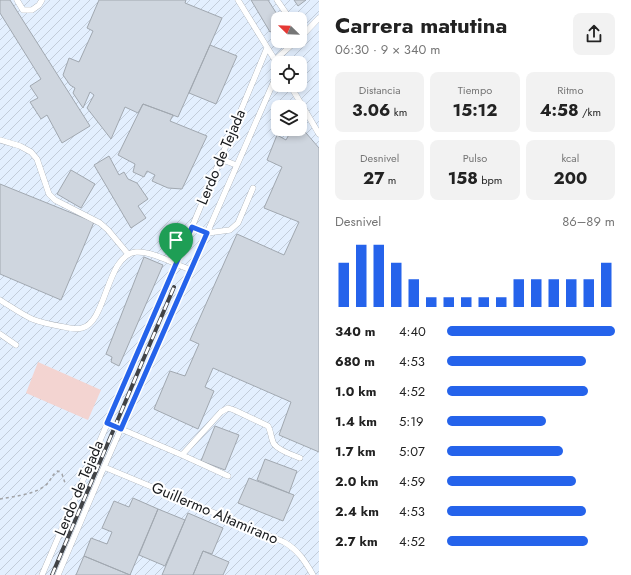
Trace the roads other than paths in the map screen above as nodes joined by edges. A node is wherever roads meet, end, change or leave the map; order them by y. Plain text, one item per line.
1 (17, 0) edge
2 (42, 0) edge
3 (238, 0) edge
4 (277, 0) edge
5 (285, 12) edge
6 (319, 18) edge
7 (307, 30) edge
8 (267, 48) junction
9 (290, 48) edge
10 (272, 56) edge
11 (283, 56) edge
12 (271, 88) edge
13 (294, 92) edge
14 (319, 134) edge
15 (0, 140) edge
16 (221, 159) junction
17 (236, 165) junction
18 (253, 188) dead end
19 (192, 227) junction
20 (207, 233) junction
21 (128, 254) junction
22 (176, 264) junction
23 (190, 270) junction
24 (0, 300) edge
25 (0, 334) edge
26 (16, 345) dead end
27 (107, 423) junction
28 (121, 429) junction
29 (182, 455) junction
30 (300, 458) dead end
31 (104, 466) junction
32 (228, 476) dead end
33 (42, 575) edge
34 (58, 575) edge
35 (313, 575) edge

1 - 2 lane
3 - 8 lane
4 - 5 lane
6 - 7 lane
8 - 10 lane
8 - 16 lane, Lerdo de Tejada
9 - 11 lane
12 - 17 lane, Lerdo de Tejada
13 - 14 lane
15 - 21 lane
16 - 17 lane
16 - 19 lane, Lerdo de Tejada
17 - 20 lane, Lerdo de Tejada
18 - 20 lane
19 - 20 lane
19 - 22 lane, Lerdo de Tejada
20 - 23 lane, Lerdo de Tejada
21 - 22 lane
21 - 24 lane
22 - 23 lane
22 - 27 lane, Lerdo de Tejada
23 - 28 lane, Lerdo de Tejada
25 - 26 lane
27 - 28 lane
27 - 33 lane, Lerdo de Tejada
28 - 29 lane
28 - 31 lane, Lerdo de Tejada
29 - 30 lane
29 - 32 lane
31 - 34 lane, Lerdo de Tejada
31 - 35 lane, Guillermo Altamirano

